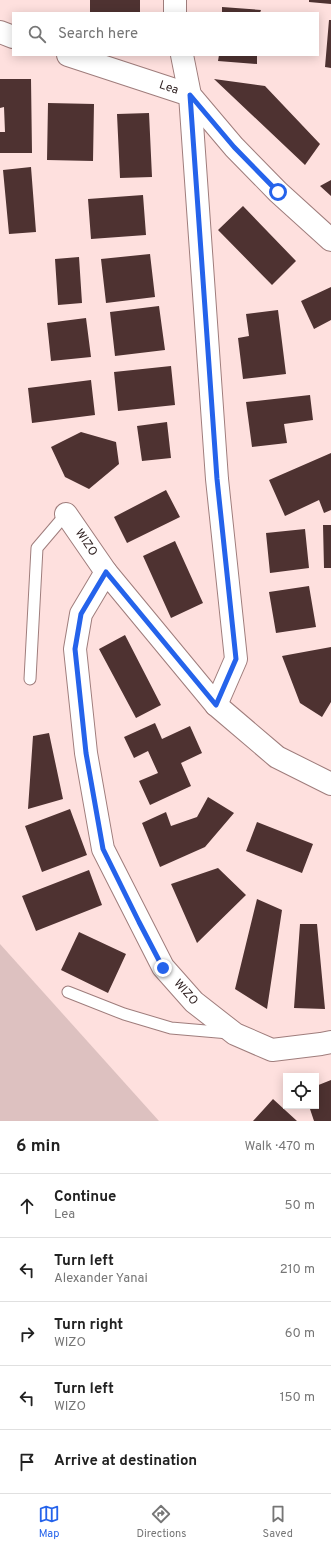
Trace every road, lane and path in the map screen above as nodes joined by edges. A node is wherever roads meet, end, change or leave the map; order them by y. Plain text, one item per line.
1 (175, 0) edge
2 (175, 12) edge
3 (0, 32) edge
4 (12, 37) edge
5 (71, 56) edge
6 (182, 56) edge
7 (190, 95) junction
8 (331, 240) edge
9 (66, 514) joint
10 (106, 572) junction
11 (30, 679) dead end
12 (216, 705) junction
13 (331, 784) edge
14 (68, 992) dead end
15 (235, 1034) junction
16 (331, 1042) edge

1 - 2 street
3 - 4 street
5 - 7 street, Lea
6 - 7 street
7 - 8 street, Lea
7 - 12 street
9 - 10 street, WIZO
9 - 11 lane
10 - 12 street, WIZO
10 - 15 street, WIZO
12 - 13 street, WIZO
14 - 15 lane
15 - 16 street, WIZO

